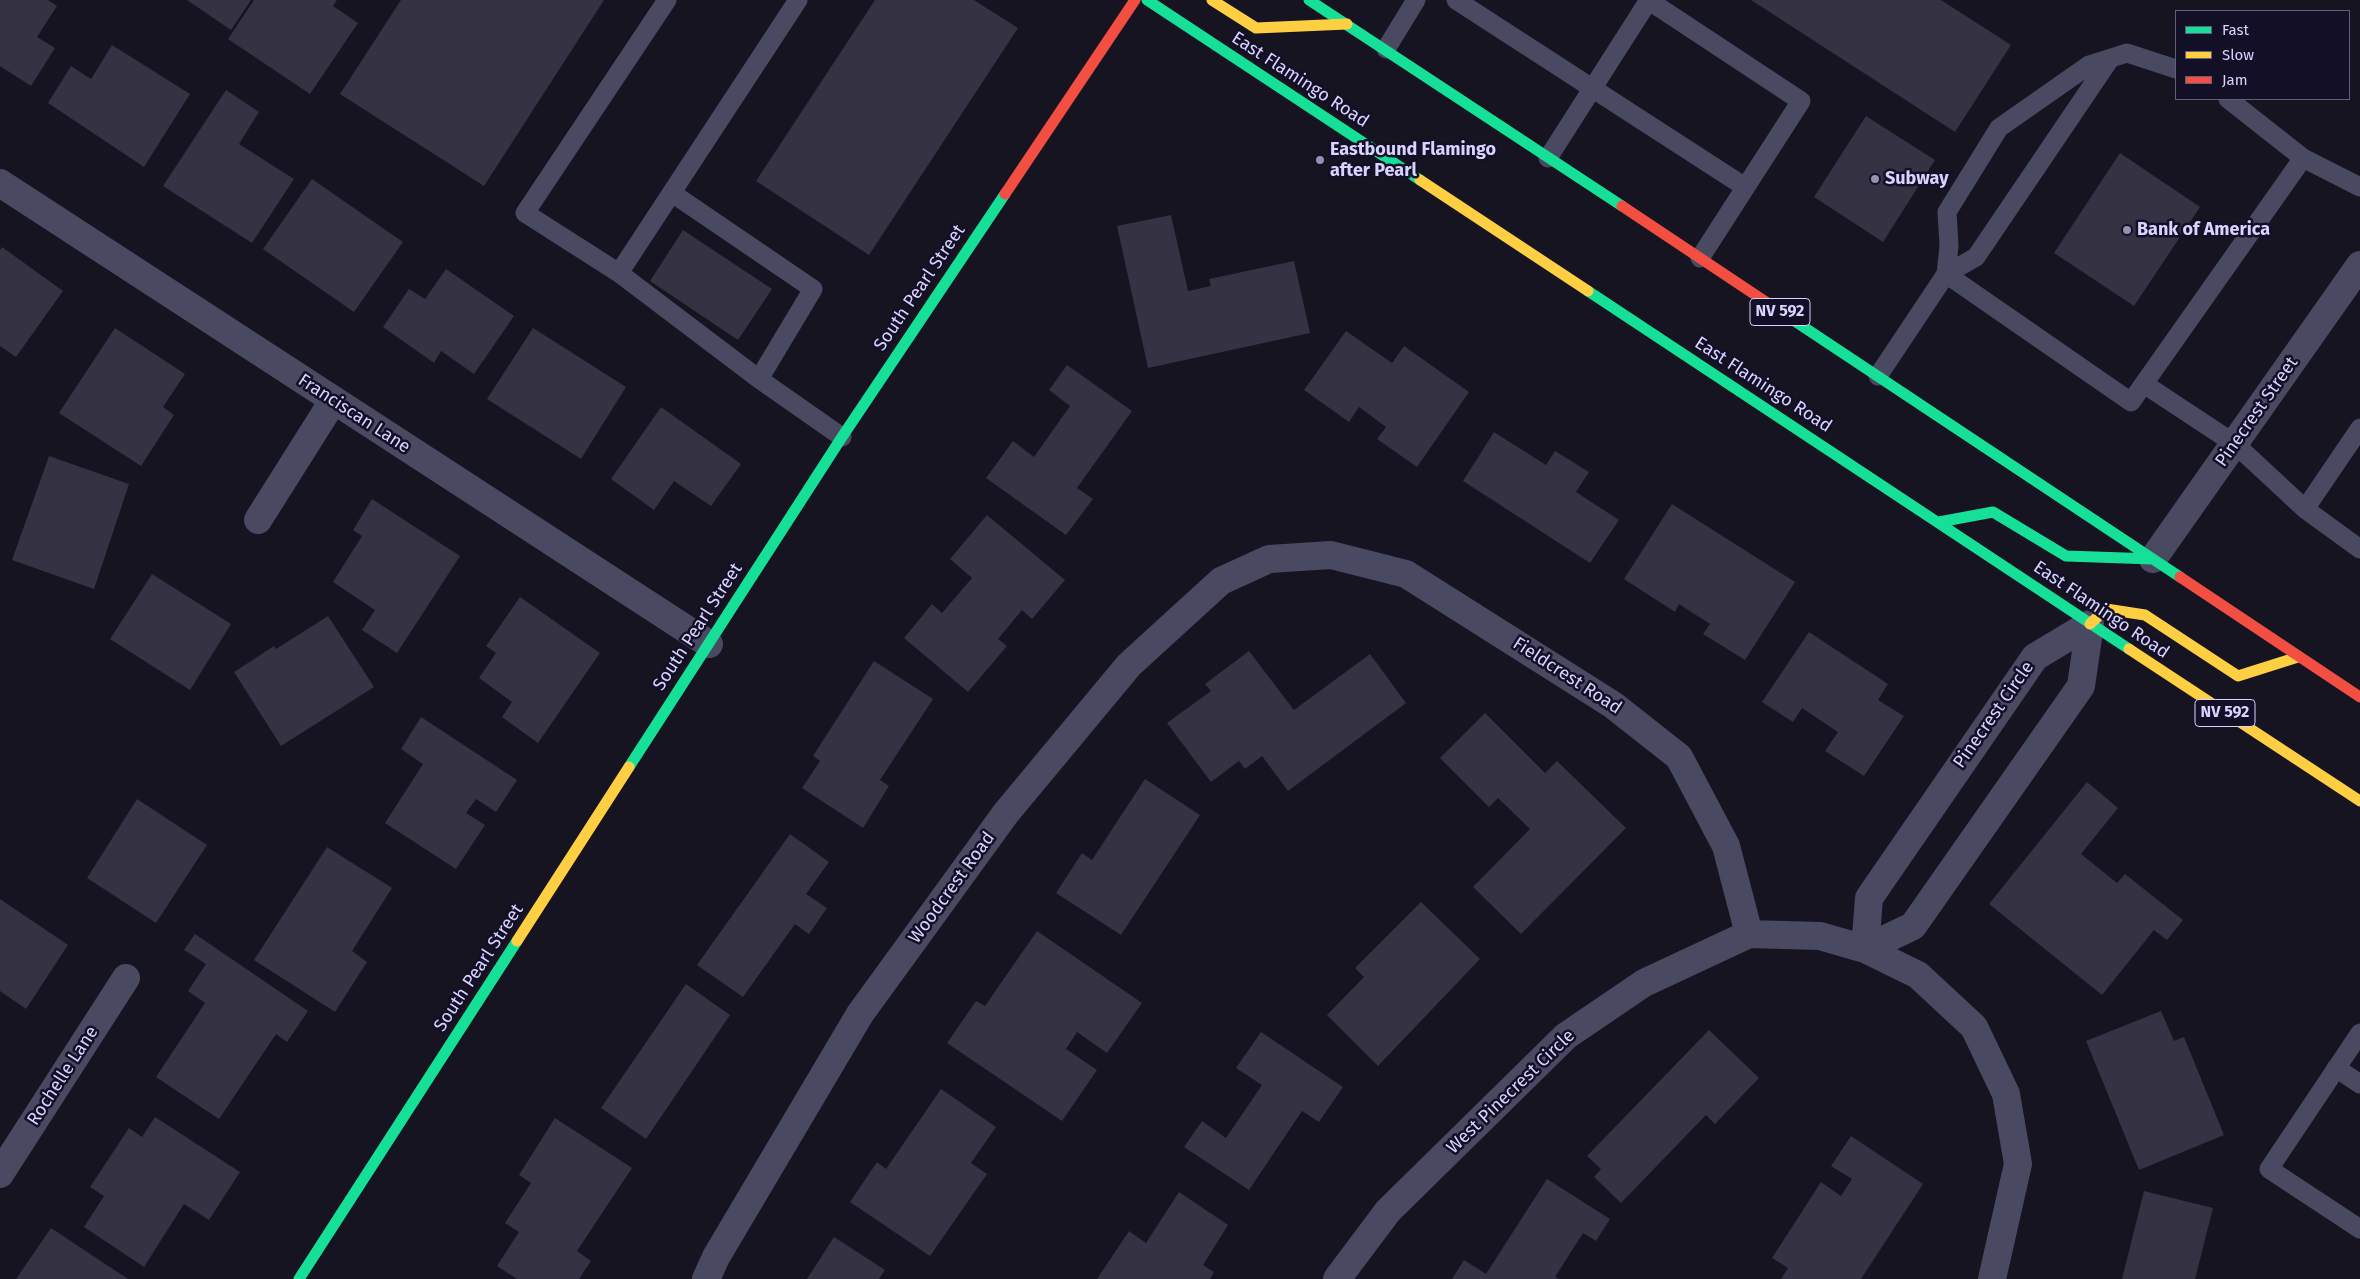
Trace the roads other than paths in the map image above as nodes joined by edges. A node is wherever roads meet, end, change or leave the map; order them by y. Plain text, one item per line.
1 (667, 0) edge
2 (798, 0) edge
3 (1134, 0) edge
4 (1147, 0) edge
5 (1212, 0) edge
6 (1308, 0) edge
7 (1416, 0) edge
8 (1456, 0) edge
9 (1648, 0) edge
10 (1347, 24) junction
11 (1386, 49) junction
12 (2110, 59) junction
13 (2175, 69) edge
14 (1592, 89) junction
15 (2229, 100) edge
16 (1548, 158) junction
17 (2303, 158) junction
18 (0, 183) edge
19 (1745, 187) junction
20 (2360, 187) edge
21 (672, 193) junction
22 (1700, 258) junction
23 (2360, 265) edge
24 (619, 273) junction
25 (1946, 274) junction
26 (1878, 376) junction
27 (759, 379) junction
28 (2144, 384) junction
29 (333, 401) junction
30 (2360, 428) edge
31 (842, 437) junction
32 (2235, 444) junction
33 (2305, 509) junction
34 (258, 520) dead end
35 (1939, 522) junction
36 (2360, 549) edge
37 (1269, 559) joint
38 (2153, 559) junction
39 (2090, 624) junction
40 (708, 644) junction
41 (2298, 657) junction
42 (2360, 697) edge
43 (2360, 801) edge
44 (1749, 934) junction
45 (1865, 949) junction
46 (126, 978) dead end
47 (2360, 1033) edge
48 (2336, 1068) junction
49 (2360, 1084) edge
50 (0, 1174) edge
51 (2360, 1230) edge
52 (299, 1279) edge
53 (706, 1279) edge
54 (1337, 1279) edge
55 (1992, 1279) edge

1 - 24 lane
2 - 21 lane
3 - 31 main road, South Pearl Street
4 - 35 main road, East Flamingo Road / NV 592
5 - 10 main road
6 - 10 main road, NV 592
7 - 11 lane
8 - 14 lane
9 - 14 lane
9 - 19 lane
10 - 11 main road, NV 592
11 - 16 main road, NV 592
12 - 13 lane
12 - 25 lane
12 - 25 lane
14 - 16 lane
14 - 19 lane
15 - 17 lane
16 - 22 main road, NV 592
17 - 20 lane
17 - 28 lane
18 - 29 street, Franciscan Lane
19 - 22 lane
21 - 24 lane
21 - 27 lane
22 - 26 main road, NV 592
23 - 32 street, Pinecrest Street
24 - 27 lane
25 - 26 lane
25 - 28 lane
26 - 38 main road, NV 592
27 - 31 lane
28 - 32 lane
29 - 34 street
29 - 40 street, Franciscan Lane
30 - 33 lane
31 - 40 main road, South Pearl Street
32 - 33 lane
32 - 38 street, Pinecrest Street
33 - 36 lane
35 - 38 main road
35 - 39 main road, East Flamingo Road / NV 592
37 - 44 street, Fieldcrest Road
37 - 53 street, Woodcrest Road
38 - 41 main road, NV 592
39 - 41 main road
39 - 43 main road, East Flamingo Road / NV 592
39 - 45 street, Pinecrest Circle
39 - 45 street
40 - 52 main road, South Pearl Street
41 - 42 main road, NV 592
44 - 45 street, West Pinecrest Circle
44 - 54 street, West Pinecrest Circle
45 - 55 street, West Pinecrest Circle
46 - 50 street, Rochelle Lane
47 - 48 lane
48 - 49 lane
48 - 51 lane

